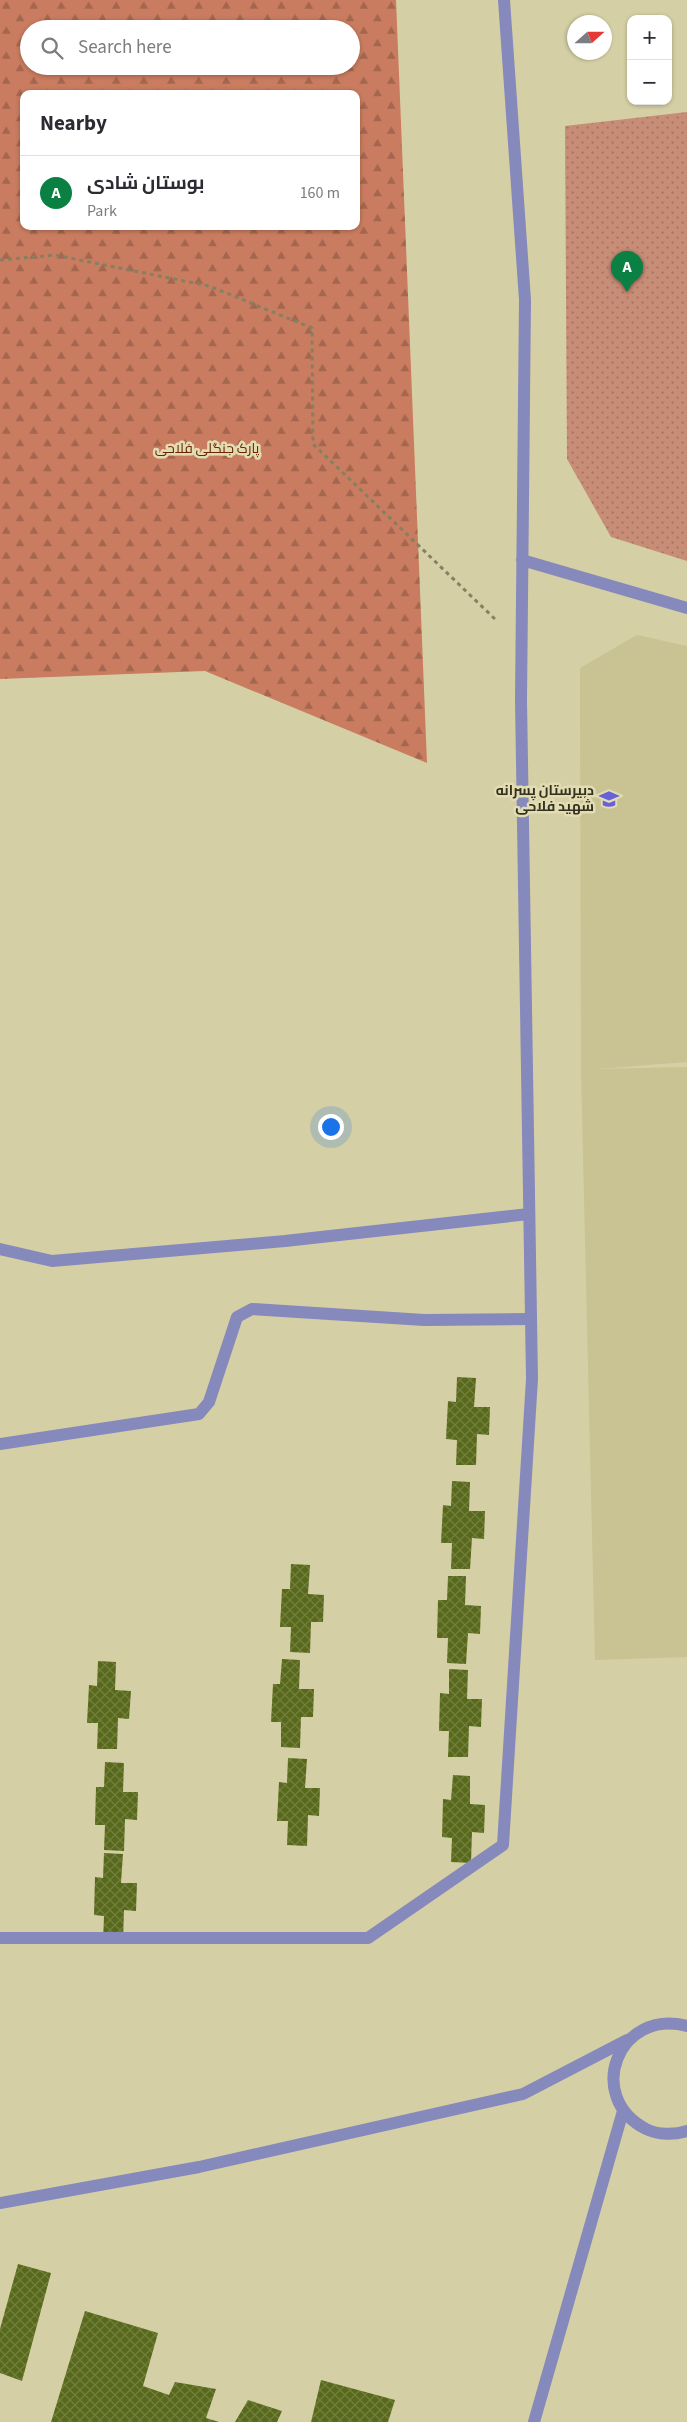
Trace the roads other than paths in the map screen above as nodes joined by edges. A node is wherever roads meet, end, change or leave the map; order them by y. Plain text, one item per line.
1 (504, 0) edge
2 (522, 560) junction
3 (687, 608) edge
4 (529, 1214) junction
5 (0, 1248) edge
6 (531, 1319) junction
7 (0, 1444) edge
8 (0, 1938) edge
9 (687, 2026) edge
10 (627, 2040) junction
11 (624, 2111) junction
12 (687, 2131) edge
13 (0, 2203) edge
14 (534, 2422) edge

1 - 2 street
2 - 3 street
2 - 4 street
4 - 5 street
4 - 6 street
6 - 7 street
6 - 8 street
9 - 10 street
10 - 11 street
10 - 13 street
11 - 12 street
11 - 14 street

